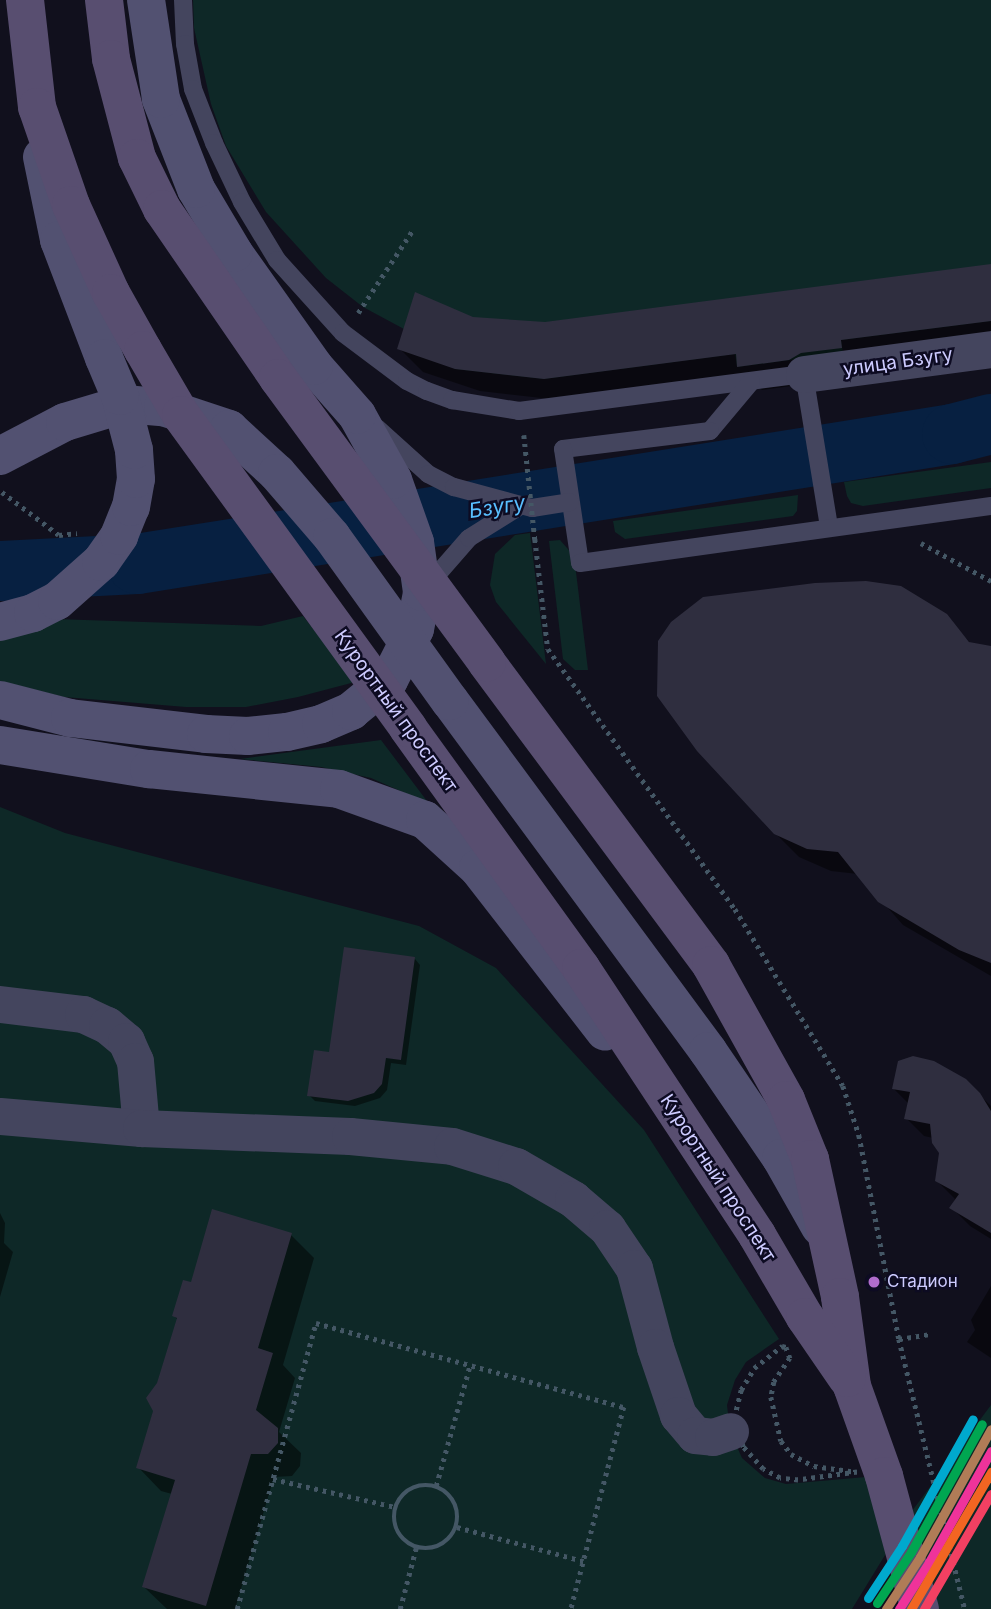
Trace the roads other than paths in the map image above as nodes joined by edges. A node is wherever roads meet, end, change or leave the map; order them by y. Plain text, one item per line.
1 (25, 0) edge
2 (104, 0) edge
3 (146, 0) edge
4 (183, 0) edge
5 (37, 107) junction
6 (991, 349) edge
7 (804, 374) junction
8 (751, 382) junction
9 (357, 415) junction
10 (0, 456) edge
11 (570, 502) junction
12 (991, 506) edge
13 (526, 507) junction
14 (830, 527) junction
15 (422, 592) junction
16 (0, 622) edge
17 (0, 700) edge
18 (0, 745) edge
19 (0, 1004) edge
20 (0, 1116) edge
21 (141, 1128) junction
22 (716, 1175) junction
23 (826, 1238) junction
24 (852, 1386) junction
25 (730, 1431) dead end
26 (920, 1609) edge

1 - 5 main road, Курортный проспект
2 - 23 main road, Курортный проспект, bridge
3 - 9 main road
4 - 8 lane
5 - 16 main road, bridge
5 - 22 main road, Курортный проспект, bridge
6 - 7 street, улица Бзугу
7 - 8 lane
7 - 14 lane
8 - 11 lane
9 - 13 lane
9 - 15 main road, bridge
10 - 23 main road, bridge
11 - 13 lane
11 - 14 lane
12 - 14 lane
13 - 15 lane
15 - 17 main road
18 - 22 main road
19 - 21 street
20 - 21 street
21 - 25 street
22 - 24 main road, Курортный проспект
23 - 24 main road, Курортный проспект
24 - 26 main road, Курортный проспект

